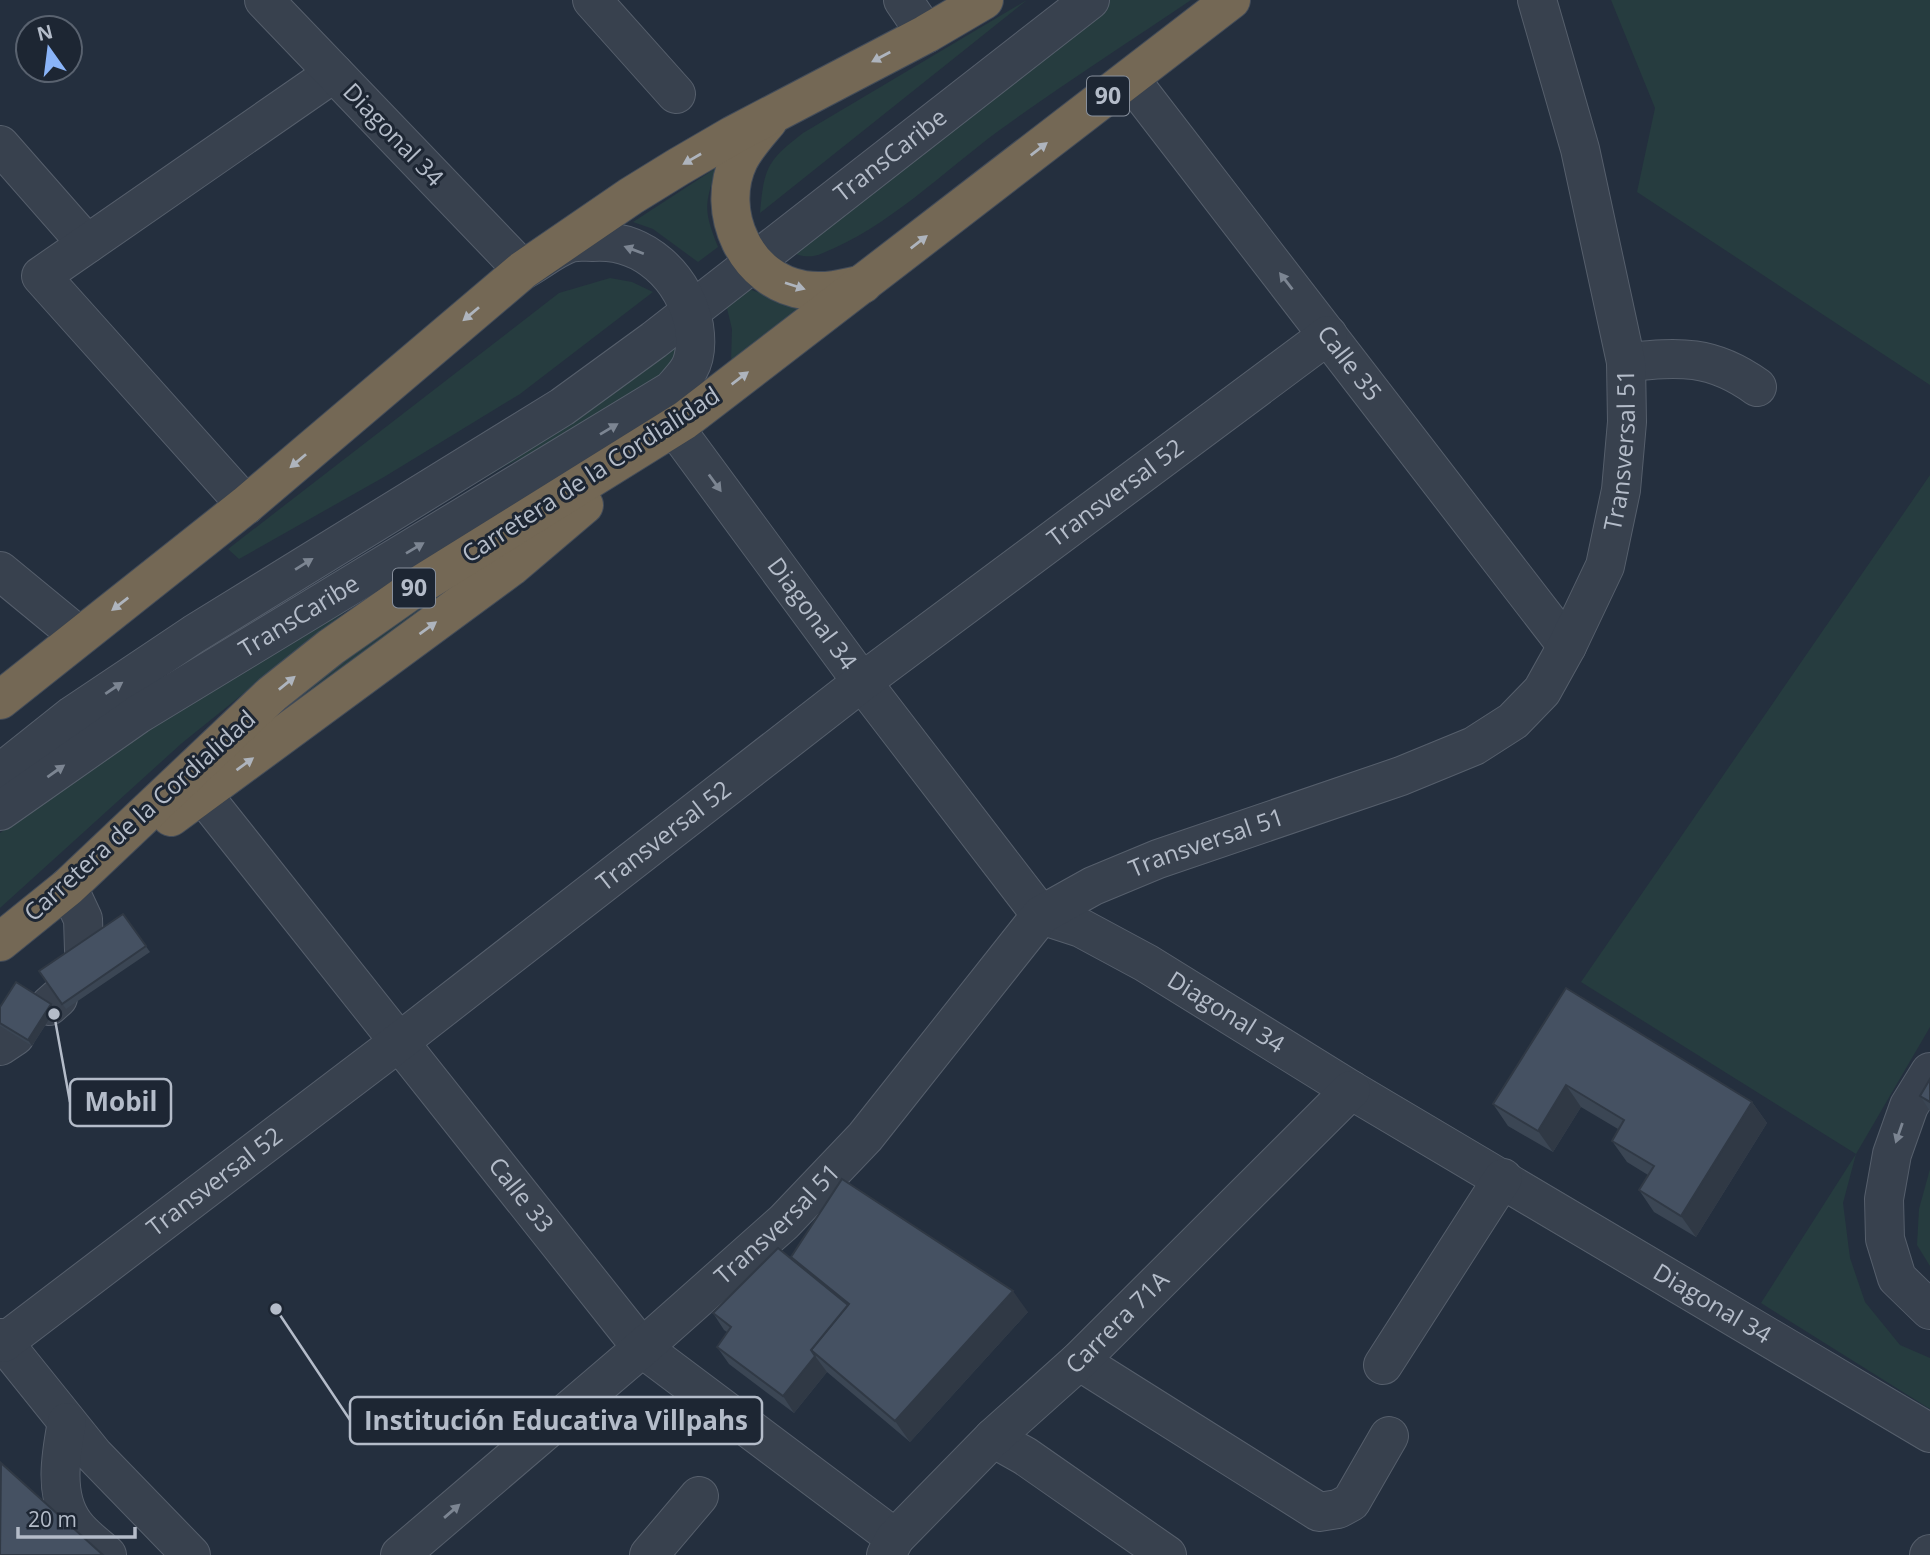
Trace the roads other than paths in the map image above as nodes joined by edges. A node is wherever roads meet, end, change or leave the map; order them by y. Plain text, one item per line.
1 (264, 0) edge
2 (592, 0) edge
3 (903, 0) edge
4 (984, 0) edge
5 (1054, 0) edge
6 (1090, 0) edge
7 (1231, 0) edge
8 (1537, 0) edge
9 (926, 34) junction
10 (334, 73) junction
11 (1130, 79) junction
12 (676, 94) dead end
13 (774, 114) junction
14 (0, 145) edge
15 (87, 244) junction
16 (749, 256) junction
17 (523, 270) junction
18 (865, 284) junction
19 (687, 302) junction
20 (1328, 335) junction
21 (1626, 362) junction
22 (1757, 387) dead end
23 (680, 424) junction
24 (246, 505) junction
25 (0, 571) edge
26 (79, 636) junction
27 (1567, 646) junction
28 (862, 682) junction
29 (0, 701) edge
30 (0, 742) edge
31 (0, 773) edge
32 (203, 795) junction
33 (0, 811) edge
34 (68, 887) junction
35 (1041, 915) junction
36 (0, 942) edge
37 (84, 950) edge
38 (399, 1042) junction
39 (1930, 1072) edge
40 (1351, 1090) junction
41 (1503, 1178) junction
42 (1930, 1310) edge
43 (2, 1340) edge
44 (642, 1348) junction
45 (1079, 1361) junction
46 (1383, 1365) dead end
47 (66, 1422) junction
48 (1930, 1433) edge
49 (1389, 1436) dead end
50 (993, 1438) junction
51 (699, 1496) dead end
52 (890, 1547) edge
53 (107, 1555) edge
54 (191, 1555) edge
55 (400, 1555) edge
56 (649, 1555) edge
57 (1167, 1555) edge

1 - 10 street, Diagonal 34
2 - 12 street
3 - 9 street
4 - 9 highway
5 - 16 street, TransCaribe
6 - 16 street, TransCaribe
7 - 11 highway, Carretera de la Cordialidad / 90
8 - 21 street, Transversal 51
9 -> 13 highway
10 - 15 street
10 - 17 street, Diagonal 34
18 -> 11 highway, Carretera de la Cordialidad / 90
20 -> 11 street, Calle 35
13 - 16 highway
13 -> 17 highway
14 - 15 street
15 - 24 street
16 -> 18 highway
16 - 19 street, TransCaribe
19 -> 17 street
17 -> 24 highway
23 -> 18 highway, Carretera de la Cordialidad / 90
19 - 30 street, TransCaribe
31 -> 19 street, TransCaribe
33 -> 19 street, TransCaribe
20 - 27 street, Calle 35
20 - 28 street, Transversal 52
21 - 22 street
21 - 27 street, Transversal 51
23 -> 28 street, Diagonal 34
32 -> 23 highway
34 -> 23 highway, Carretera de la Cordialidad / 90
24 -> 26 highway
25 - 26 street
26 - 29 highway
27 - 35 street, Transversal 51
28 - 35 street, Diagonal 34
28 - 38 street, Transversal 52
32 - 34 highway
32 - 38 street, Calle 33
34 - 36 highway, Carretera de la Cordialidad / 90
34 - 37 street
35 - 40 street, Diagonal 34
35 - 44 street, Transversal 51
38 - 43 street, Transversal 52
38 - 44 street, Calle 33
39 -> 42 street
40 - 41 street, Diagonal 34
40 - 45 street, Carrera 71A
41 - 46 street
41 - 48 street, Diagonal 34
43 - 47 street
44 - 52 street, Calle 33
55 -> 44 street, Transversal 51
45 - 49 street
45 - 50 street, Carrera 71A
47 - 53 street
47 - 54 street
50 - 52 street, Carrera 71A
50 - 57 street
51 - 56 street

